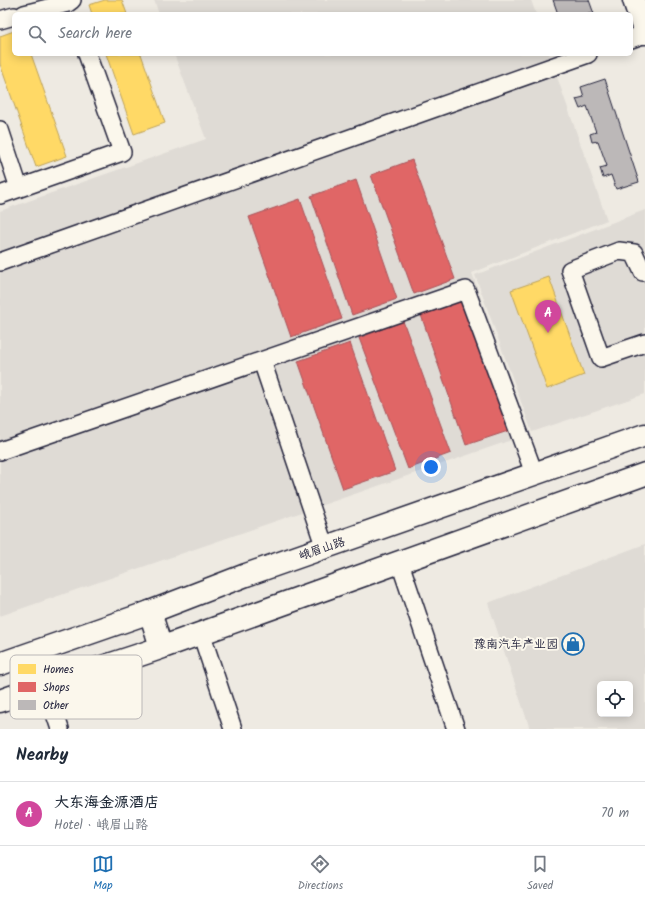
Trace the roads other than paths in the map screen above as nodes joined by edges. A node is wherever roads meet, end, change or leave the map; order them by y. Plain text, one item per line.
1 (634, 0) edge
2 (71, 6) edge
3 (36, 12) edge
4 (12, 17) edge
5 (0, 20) edge
6 (645, 33) edge
7 (633, 38) edge
8 (87, 56) edge
9 (582, 56) edge
10 (0, 130) edge
11 (19, 188) junction
12 (0, 195) edge
13 (0, 262) edge
14 (645, 272) edge
15 (645, 343) edge
16 (262, 361) junction
17 (645, 435) edge
18 (0, 451) edge
19 (534, 473) junction
20 (645, 474) edge
21 (325, 548) junction
22 (400, 563) junction
23 (150, 612) junction
24 (201, 633) junction
25 (161, 647) junction
26 (26, 655) edge
27 (136, 655) edge
28 (10, 661) edge
29 (0, 664) edge
30 (10, 697) edge
31 (0, 701) edge
32 (57, 719) edge
33 (60, 729) edge
34 (233, 729) edge
35 (456, 729) edge

1 - 6 street
2 - 3 street
4 - 5 street
6 - 7 street
8 - 11 street
9 - 13 street
10 - 11 street
11 - 12 street
14 - 15 street
16 - 18 street
16 - 19 street
16 - 21 street
17 - 19 street, 峨眉山路
19 - 21 street, 峨眉山路
20 - 22 street
21 - 23 street, 峨眉山路
22 - 24 street
22 - 35 street
23 - 25 street
23 - 26 street, 峨眉山路
24 - 25 street
24 - 34 street
25 - 27 street
28 - 29 street, 峨眉山路
30 - 31 street
32 - 33 street

